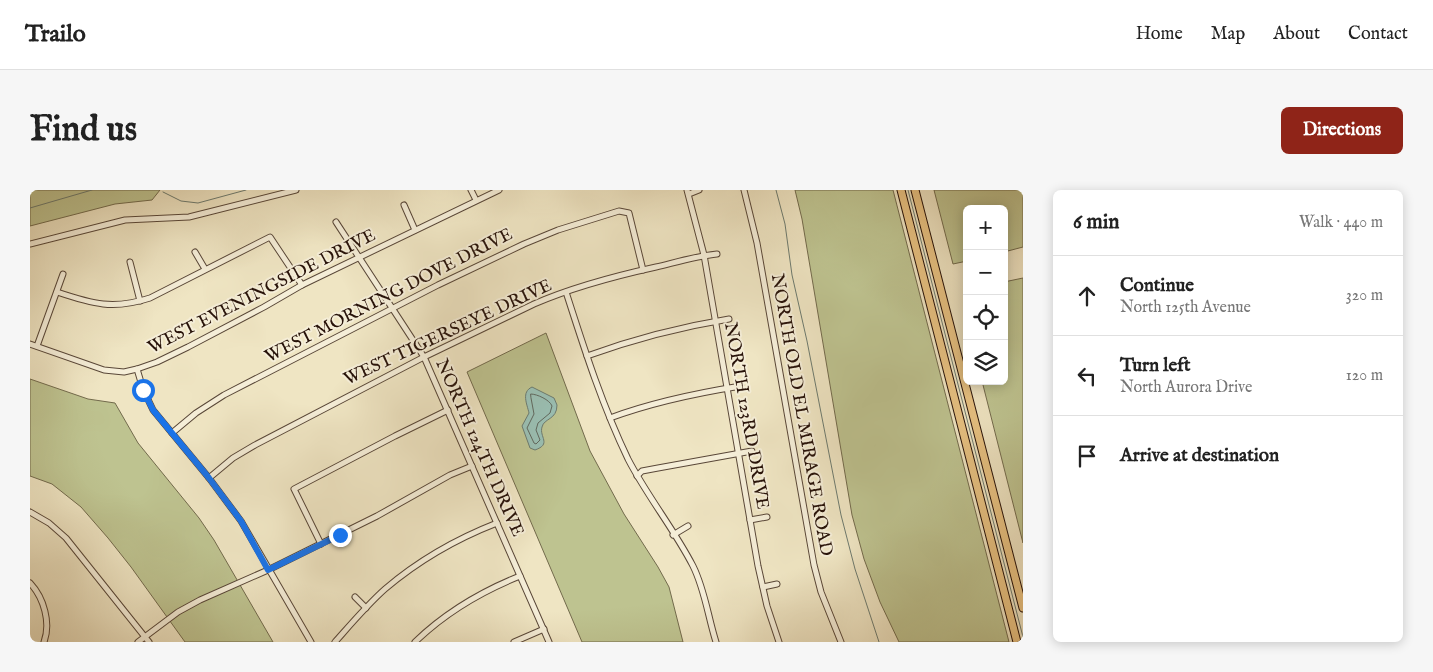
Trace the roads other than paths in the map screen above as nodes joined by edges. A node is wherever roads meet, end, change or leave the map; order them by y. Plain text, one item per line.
1 (296, 190) edge
2 (471, 190) edge
3 (499, 190) edge
4 (699, 190) edge
5 (744, 190) edge
6 (901, 190) edge
7 (915, 190) edge
8 (688, 192) edge
9 (476, 200) junction
10 (404, 205) dead end
11 (336, 222) dead end
12 (415, 230) junction
13 (30, 244) edge
14 (195, 252) dead end
15 (717, 254) dead end
16 (704, 255) junction
17 (359, 257) junction
18 (130, 262) dead end
19 (205, 269) junction
20 (643, 270) junction
21 (63, 274) dead end
22 (302, 285) junction
23 (57, 292) junction
24 (566, 292) junction
25 (140, 301) junction
26 (392, 308) junction
27 (729, 319) dead end
28 (715, 322) junction
29 (30, 344) edge
30 (37, 346) junction
31 (587, 356) junction
32 (424, 357) junction
33 (137, 370) junction
34 (741, 386) dead end
35 (726, 388) junction
36 (448, 410) junction
37 (610, 418) junction
38 (172, 433) junction
39 (752, 451) dead end
40 (738, 454) junction
41 (472, 466) junction
42 (637, 476) junction
43 (209, 478) junction
44 (30, 512) edge
45 (767, 517) dead end
46 (750, 520) junction
47 (497, 523) junction
48 (688, 526) dead end
49 (674, 535) junction
50 (321, 544) junction
51 (268, 570) junction
52 (520, 576) junction
53 (30, 583) edge
54 (777, 584) dead end
55 (763, 587) junction
56 (355, 597) dead end
57 (366, 608) junction
58 (1023, 608) edge
59 (544, 629) junction
60 (145, 636) junction
61 (44, 642) edge
62 (138, 642) edge
63 (149, 642) edge
64 (311, 642) edge
65 (335, 642) edge
66 (415, 642) edge
67 (514, 642) edge
68 (549, 642) edge
69 (716, 642) edge
70 (779, 642) edge
71 (841, 642) edge
72 (1017, 642) edge

1 - 13 street
2 - 9 street
3 - 9 street, WEST EVENINGSIDE DRIVE
4 - 8 street, NORTH 123RD DRIVE
5 - 71 street, NORTH OLD EL MIRAGE ROAD
6 - 72 main road
7 - 58 main road
8 - 16 street, NORTH 123RD DRIVE
9 - 12 street, WEST EVENINGSIDE DRIVE
10 - 12 street
11 - 17 street, NORTH 124TH DRIVE
12 - 17 street, WEST EVENINGSIDE DRIVE
14 - 19 street
15 - 16 street, WEST TIGERSEYE DRIVE
16 - 20 street, WEST TIGERSEYE DRIVE
16 - 28 street, NORTH 123RD DRIVE
17 - 22 street, WEST EVENINGSIDE DRIVE
17 - 26 street, NORTH 124TH DRIVE
18 - 25 street
19 - 22 street
19 - 25 street
20 - 24 street, WEST TIGERSEYE DRIVE
20 - 26 street, WEST MORNING DOVE DRIVE
21 - 23 street
22 - 33 street, WEST EVENINGSIDE DRIVE
23 - 25 street
23 - 30 street
24 - 31 street
24 - 32 street, WEST TIGERSEYE DRIVE
26 - 32 street, NORTH 124TH DRIVE
26 - 38 street, WEST MORNING DOVE DRIVE
27 - 28 street
28 - 31 street
28 - 35 street, NORTH 123RD DRIVE
29 - 30 street, WEST EVENINGSIDE DRIVE
30 - 33 street, WEST EVENINGSIDE DRIVE
31 - 37 street
32 - 36 street, NORTH 124TH DRIVE
32 - 43 street, WEST TIGERSEYE DRIVE
33 - 38 street
34 - 35 street
35 - 37 street
35 - 40 street, NORTH 123RD DRIVE
36 - 41 street, NORTH 124TH DRIVE
36 - 50 street
37 - 42 street
38 - 43 street
39 - 40 street
40 - 42 street
40 - 46 street, NORTH 123RD DRIVE
41 - 47 street, NORTH 124TH DRIVE
41 - 50 street
42 - 49 street
43 - 51 street
44 - 60 street
45 - 46 street
46 - 55 street, NORTH 123RD DRIVE
47 - 52 street, NORTH 124TH DRIVE
47 - 57 street
48 - 49 street
49 - 69 street
50 - 51 street
51 - 60 street
51 - 64 street
52 - 59 street, NORTH 124TH DRIVE
52 - 66 street
53 - 61 street
54 - 55 street
55 - 70 street, NORTH 123RD DRIVE
56 - 57 street
57 - 65 street
59 - 67 street
59 - 68 street, NORTH 124TH DRIVE
60 - 62 street
60 - 63 street

